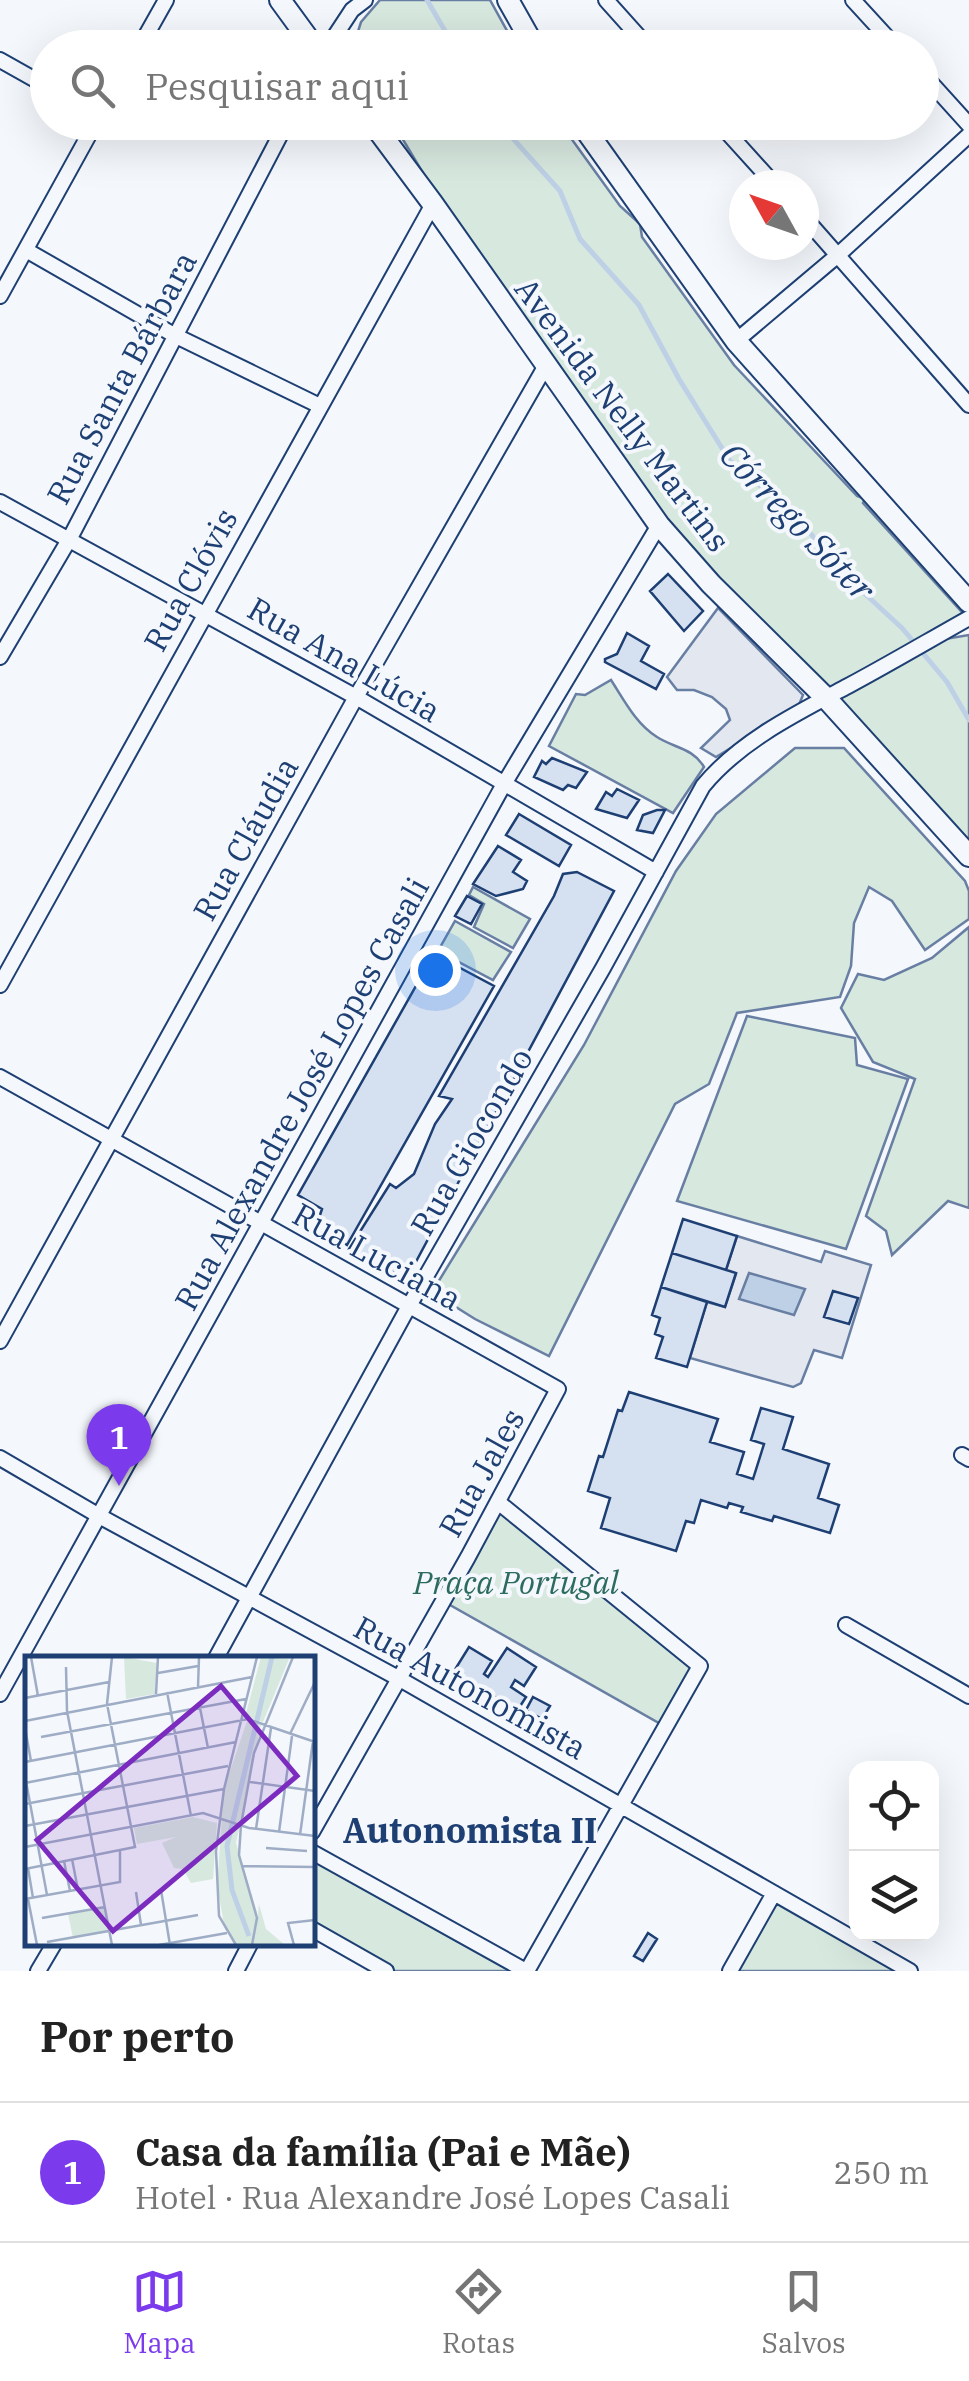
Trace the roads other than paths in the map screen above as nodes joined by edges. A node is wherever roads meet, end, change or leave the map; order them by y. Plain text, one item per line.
1 (166, 0) edge
2 (280, 0) edge
3 (364, 0) edge
4 (508, 0) edge
5 (606, 0) edge
6 (854, 0) edge
7 (149, 30) edge
8 (302, 30) edge
9 (339, 30) edge
10 (526, 30) edge
11 (633, 30) edge
12 (882, 30) edge
13 (0, 60) edge
14 (30, 77) edge
15 (939, 92) edge
16 (969, 124) edge
17 (969, 136) edge
18 (86, 140) edge
19 (278, 140) edge
20 (385, 140) edge
21 (593, 140) edge
22 (734, 140) edge
23 (761, 170) edge
24 (433, 204) junction
25 (819, 233) edge
26 (26, 250) junction
27 (838, 254) junction
28 (0, 296) edge
29 (174, 335) junction
30 (736, 341) junction
31 (545, 367) junction
32 (320, 406) junction
33 (969, 406) edge
34 (0, 502) edge
35 (659, 525) junction
36 (70, 538) junction
37 (969, 602) edge
38 (204, 613) junction
39 (969, 618) edge
40 (0, 656) edge
41 (356, 697) junction
42 (825, 697) junction
43 (504, 784) junction
44 (969, 856) edge
45 (656, 872) junction
46 (0, 985) edge
47 (0, 1077) edge
48 (110, 1141) junction
49 (261, 1224) junction
50 (409, 1306) junction
51 (0, 1340) edge
52 (552, 1402) joint
53 (0, 1458) edge
54 (498, 1502) junction
55 (101, 1517) junction
56 (251, 1598) junction
57 (846, 1625) dead end
58 (217, 1656) edge
59 (398, 1678) junction
60 (0, 1694) edge
61 (969, 1696) edge
62 (620, 1805) junction
63 (315, 1827) edge
64 (315, 1854) edge
65 (774, 1893) junction
66 (315, 1932) edge
67 (53, 1946) edge
68 (249, 1946) edge
69 (38, 1971) edge
70 (236, 1971) edge
71 (386, 1971) edge
72 (527, 1971) edge
73 (730, 1971) edge
74 (910, 1971) edge

1 - 7 street
2 - 8 main road
3 - 9 street
4 - 10 main road
5 - 11 street
6 - 12 street
13 - 14 street
15 - 16 street
17 - 27 street
18 - 26 street
19 - 29 street, Rua Santa Bárbara
20 - 24 main road, Avenida Nelly Martins
21 - 30 main road
22 - 23 street
24 - 31 main road, Avenida Nelly Martins
24 - 32 street, Rua Clóvis
25 - 27 street
26 - 28 street
26 - 29 street
27 - 30 street
27 - 33 street
29 - 32 street
29 - 36 street, Rua Santa Bárbara
30 - 37 main road
31 - 35 main road, Avenida Nelly Martins
31 - 41 street, Rua Cláudia
32 - 38 street, Rua Clóvis
34 - 36 street, Rua Ana Lúcia
35 - 42 main road, Avenida Nelly Martins
35 - 43 street, Rua Alexandre José Lopes Casali
36 - 38 street, Rua Ana Lúcia
36 - 40 street, Rua Santa Bárbara
38 - 41 street, Rua Ana Lúcia
38 - 46 street, Rua Clóvis
39 - 42 street, Rua Giocondo
41 - 43 street, Rua Ana Lúcia
41 - 48 street, Rua Cláudia
42 - 44 main road, Avenida Nelly Martins
42 - 45 street, Rua Giocondo
43 - 45 street, Rua Ana Lúcia
43 - 49 street, Rua Alexandre José Lopes Casali
45 - 50 street, Rua Giocondo
47 - 48 street, Rua Luciana
48 - 49 street, Rua Luciana
48 - 51 street, Rua Cláudia
49 - 50 street, Rua Luciana
49 - 55 street, Rua Alexandre José Lopes Casali
50 - 52 street, Rua Luciana
50 - 56 street, Rua Giocondo
52 - 54 street, Rua Jales
53 - 55 street, Rua Autonomista
54 - 59 street, Rua Jales
54 - 62 street
55 - 56 street, Rua Autonomista
55 - 60 street, Rua Alexandre José Lopes Casali
56 - 58 street, Rua Giocondo
56 - 59 street, Rua Autonomista
57 - 61 street
59 - 62 street, Rua Autonomista
59 - 63 street, Rua Jales
62 - 65 street, Rua Autonomista
62 - 72 street
64 - 72 street
65 - 73 street
65 - 74 street, Rua Autonomista
66 - 71 street
67 - 69 street
68 - 70 street

